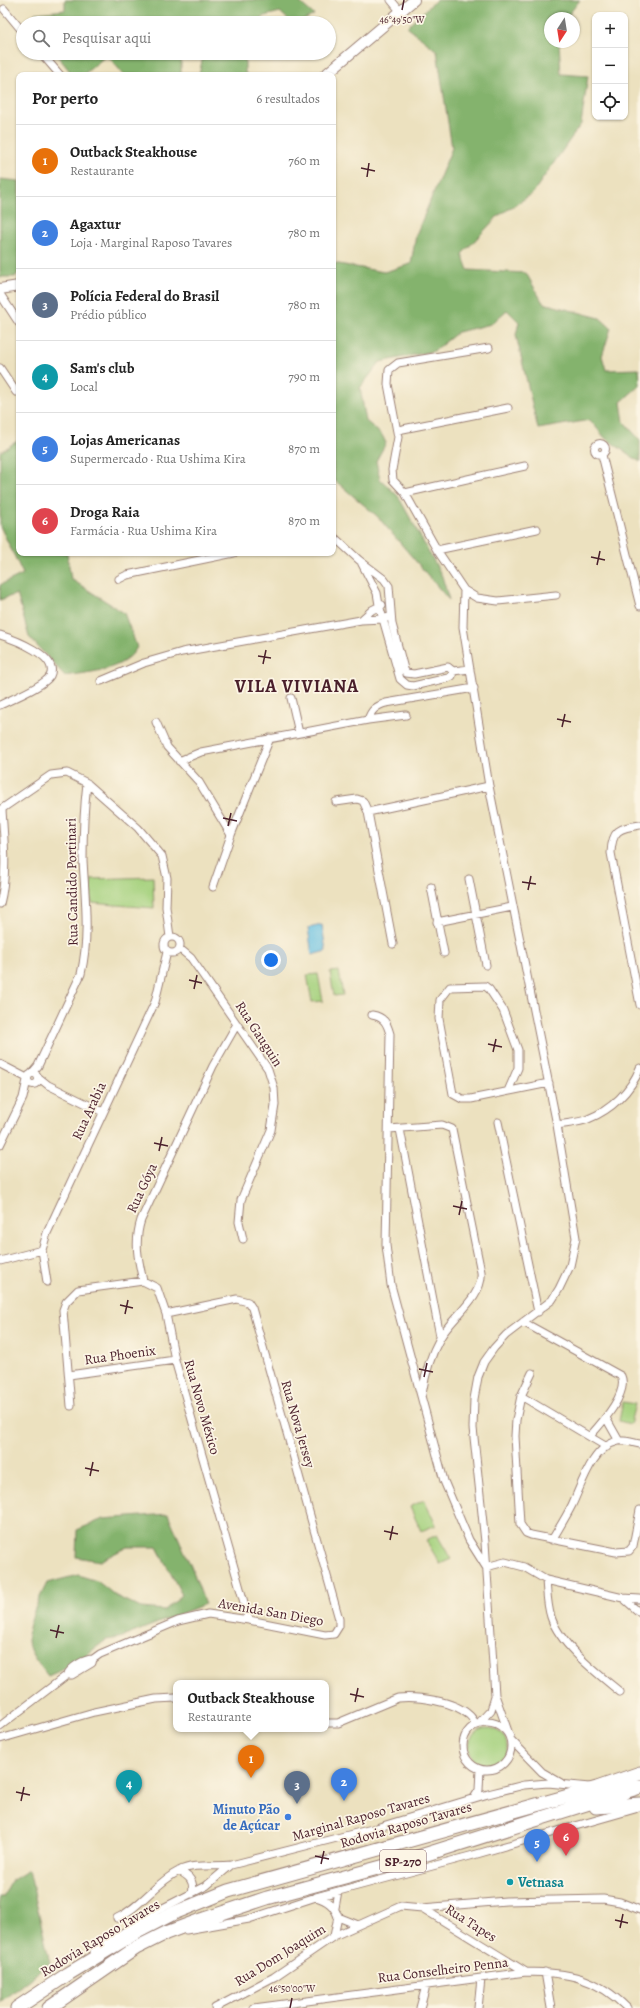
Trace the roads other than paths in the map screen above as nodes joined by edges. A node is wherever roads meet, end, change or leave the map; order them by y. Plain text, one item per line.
1 (391, 0) edge
2 (414, 0) edge
3 (4, 9) dead end
4 (400, 12) junction
5 (16, 24) edge
6 (47, 60) edge
7 (57, 72) edge
8 (329, 72) edge
9 (16, 286) edge
10 (0, 289) edge
11 (0, 294) edge
12 (16, 318) edge
13 (489, 348) dead end
14 (0, 368) edge
15 (16, 392) dead end
16 (508, 408) dead end
17 (398, 430) junction
18 (602, 455) dead end
19 (525, 466) dead end
20 (405, 494) junction
21 (537, 529) dead end
22 (336, 539) edge
23 (437, 550) junction
24 (219, 556) edge
25 (359, 560) junction
26 (119, 579) dead end
27 (372, 581) junction
28 (387, 582) junction
29 (464, 590) junction
30 (556, 595) dead end
31 (379, 605) junction
32 (390, 606) junction
33 (640, 606) edge
34 (391, 616) junction
35 (384, 619) junction
36 (361, 620) junction
37 (0, 635) edge
38 (441, 668) junction
39 (470, 669) junction
40 (453, 671) junction
41 (444, 679) junction
42 (101, 681) dead end
43 (474, 688) junction
44 (291, 698) dead end
45 (0, 705) edge
46 (406, 715) dead end
47 (368, 720) junction
48 (156, 722) dead end
49 (299, 733) junction
50 (270, 738) junction
51 (179, 761) junction
52 (87, 783) junction
53 (489, 786) junction
54 (336, 802) dead end
55 (1, 810) edge
56 (368, 812) junction
57 (640, 825) edge
58 (231, 835) junction
59 (469, 879) dead end
60 (431, 886) dead end
61 (213, 887) dead end
62 (0, 904) edge
63 (512, 907) junction
64 (476, 915) junction
65 (437, 922) junction
66 (170, 937) junction
67 (393, 944) dead end
68 (180, 949) junction
69 (167, 952) junction
70 (444, 953) dead end
71 (486, 965) dead end
72 (640, 1005) edge
73 (372, 1015) dead end
74 (237, 1024) junction
75 (0, 1064) edge
76 (640, 1068) edge
77 (33, 1078) junction
78 (549, 1083) junction
79 (508, 1091) junction
80 (103, 1112) junction
81 (498, 1122) dead end
82 (557, 1125) junction
83 (400, 1129) junction
84 (389, 1130) junction
85 (0, 1145) edge
86 (243, 1239) dead end
87 (42, 1250) junction
88 (0, 1261) edge
89 (143, 1281) junction
90 (47, 1282) dead end
91 (538, 1312) junction
92 (166, 1314) junction
93 (523, 1322) junction
94 (440, 1336) junction
95 (175, 1360) junction
96 (532, 1373) dead end
97 (68, 1375) junction
98 (422, 1396) junction
99 (521, 1396) junction
100 (71, 1406) dead end
101 (606, 1418) junction
102 (590, 1436) junction
103 (619, 1441) junction
104 (640, 1444) edge
105 (607, 1447) junction
106 (640, 1510) edge
107 (552, 1540) junction
108 (486, 1567) junction
109 (546, 1580) junction
110 (623, 1598) junction
111 (640, 1599) edge
112 (640, 1613) edge
113 (248, 1620) junction
114 (334, 1634) joint
115 (620, 1692) dead end
116 (496, 1695) junction
117 (173, 1698) edge
118 (329, 1723) edge
119 (477, 1725) junction
120 (0, 1726) edge
121 (510, 1738) junction
122 (0, 1739) edge
123 (480, 1769) junction
124 (640, 1773) edge
125 (563, 1784) junction
126 (640, 1787) edge
127 (597, 1788) junction
128 (474, 1798) junction
129 (640, 1804) edge
130 (640, 1807) edge
131 (576, 1809) junction
132 (231, 1865) junction
133 (179, 1871) junction
134 (338, 1891) junction
135 (192, 1894) junction
136 (316, 1897) junction
137 (336, 1908) junction
138 (422, 1908) junction
139 (640, 1910) edge
140 (338, 1917) junction
141 (117, 1918) dead end
142 (358, 1925) junction
143 (166, 1933) junction
144 (334, 1936) junction
145 (526, 1972) junction
146 (545, 1972) junction
147 (68, 1974) junction
148 (481, 1979) junction
149 (426, 1986) junction
150 (17, 2008) edge
151 (49, 2008) edge
152 (216, 2008) edge
153 (254, 2008) edge
154 (420, 2008) edge
155 (478, 2008) edge
156 (551, 2008) edge
157 (626, 2008) edge

1 - 4 street
2 - 4 street
3 - 5 street
4 - 8 street
6 - 7 street
9 - 10 street
11 - 12 street
13 - 17 street
14 - 15 street
16 - 17 street
17 - 20 street
18 - 33 street
19 - 20 street
20 - 23 street
21 - 23 street
22 - 25 street
23 - 29 street
24 - 26 street
25 - 27 street
25 - 28 street
27 - 28 street
27 - 31 street
28 - 32 street
29 - 30 street
29 - 39 street
31 - 32 street
31 - 35 street
31 - 36 street
32 - 34 street
34 - 35 street
34 - 38 street
35 - 36 street
35 - 41 street
36 - 42 street
37 - 45 street
38 - 40 street
38 - 41 street
39 - 40 street
39 - 43 street
40 - 41 street
43 - 47 street
43 - 53 street
44 - 49 street
46 - 47 street
47 - 49 street
48 - 51 street
49 - 50 street
50 - 51 street
50 - 58 street
51 - 58 street
52 - 55 street, Rua Arabia
52 - 66 street, Rua Arabia
52 - 77 street, Rua Candido Portinari
53 - 56 street
53 - 63 street
54 - 56 street
55 - 62 street
56 - 67 street
57 - 72 street
58 - 61 street
59 - 64 street
60 - 65 street
63 - 64 street
63 - 78 street
64 - 65 street
64 - 71 street
65 - 70 street
66 - 68 street
66 - 69 street, Rua Arabia
68 - 69 street
68 - 74 street, Rua Gauguin
69 - 80 street, Rua Arabia
73 - 84 street
74 - 86 street, Rua Gauguin
74 - 89 street, Rua Góya
75 - 77 street
76 - 82 street
77 - 80 street
77 - 85 street, Rua Candido Portinari
78 - 79 street
78 - 82 street
79 - 79 street
80 - 87 street, Rua Arabia
81 - 91 street
82 - 91 street
83 - 84 street
83 - 94 street
83 - 94 street
84 - 98 street
87 - 88 street
87 - 90 street, Rua Arabia
89 - 92 street, Rua Novo México
89 - 97 street
91 - 93 street
92 - 95 street, Rua Novo México
92 - 114 street, Rua Nova Jersey
93 - 101 street
93 - 108 street
94 - 98 street
95 - 97 street, Rua Phoenix
95 - 113 street, Rua Novo México
96 - 99 street
97 - 100 street
98 - 108 street
99 - 102 street
99 - 107 street
101 - 102 street
101 - 103 street
102 - 105 street
103 - 104 street
103 - 105 street
105 - 107 street
106 - 107 street
108 - 109 street
108 - 116 street
109 - 110 street
109 - 115 street
110 - 111 street
110 - 112 street
113 - 114 street, Avenida San Diego
113 - 120 street, Avenida San Diego
116 - 119 street
116 - 121 street
117 - 122 street
118 - 119 street
119 - 121 street
119 - 123 street
121 - 123 street
121 - 125 street
123 - 128 street
124 - 127 highway, Rodovia Raposo Tavares / SP-270
125 - 127 street, Marginal Raposo Tavares
125 - 128 street, Marginal Raposo Tavares
126 - 131 highway, Rodovia Raposo Tavares / SP-270
127 - 147 highway, Rodovia Raposo Tavares / SP-270
128 - 132 street, Marginal Raposo Tavares
129 - 131 highway
130 - 134 street
131 - 143 highway, Rodovia Raposo Tavares / SP-270
132 - 133 street
132 - 135 street, Marginal Raposo Tavares
133 - 135 street
133 - 141 street
134 - 136 street
134 - 137 street
135 - 147 street, Marginal Raposo Tavares
136 - 137 street
136 - 143 street
137 - 140 street
138 - 139 street, Rua Dom Joaquim
138 - 142 street, Rua Dom Joaquim
138 - 145 street, Rua Tapes
140 - 142 street
140 - 144 street
142 - 144 street, Rua Dom Joaquim
143 - 151 highway, Rodovia Raposo Tavares / SP-270
144 - 152 street, Rua Dom Joaquim
145 - 146 street, Rua Conselheiro Penna
145 - 148 street, Rua Conselheiro Penna
146 - 156 street
146 - 157 street, Rua Conselheiro Penna
147 - 150 highway, Rodovia Raposo Tavares / SP-270
148 - 149 street, Rua Conselheiro Penna
148 - 155 street
149 - 153 street, Rua Conselheiro Penna
149 - 154 street

